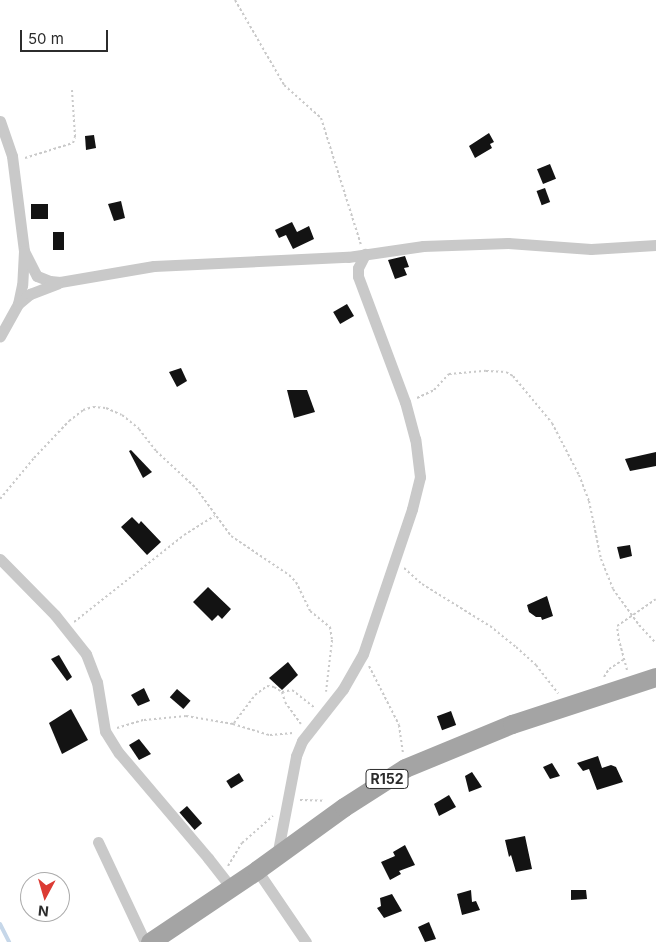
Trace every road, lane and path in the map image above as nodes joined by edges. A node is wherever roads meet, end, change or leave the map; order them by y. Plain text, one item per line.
1 (235, 0) edge
2 (72, 90) dead end
3 (0, 121) edge
4 (16, 176) junction
5 (656, 245) edge
6 (24, 252) junction
7 (364, 254) junction
8 (60, 282) junction
9 (18, 304) junction
10 (0, 336) edge
11 (405, 402) junction
12 (0, 499) edge
13 (216, 516) junction
14 (0, 559) edge
15 (394, 559) junction
16 (656, 599) edge
17 (632, 616) junction
18 (66, 629) junction
19 (656, 643) edge
20 (363, 654) junction
21 (623, 660) junction
22 (656, 677) edge
23 (633, 684) junction
24 (282, 692) junction
25 (601, 694) junction
26 (569, 705) junction
27 (324, 713) junction
28 (233, 724) junction
29 (105, 731) junction
30 (306, 731) junction
31 (406, 768) junction
32 (288, 804) junction
33 (344, 807) junction
34 (98, 842) dead end
35 (277, 856) junction
36 (257, 870) junction
37 (226, 881) junction
38 (144, 942) edge
39 (150, 942) edge
40 (306, 942) edge

1 - 7 path
2 - 4 path
3 - 4 street
4 - 6 street
5 - 7 street
6 - 8 street
6 - 9 street
7 - 8 street
7 - 11 street
8 - 9 street
9 - 10 street
11 - 15 street
11 - 17 path
12 - 13 path
13 - 18 path
13 - 27 path
14 - 18 street
15 - 20 street
15 - 26 path
16 - 17 path
17 - 19 path
17 - 21 path
18 - 29 street
20 - 27 street
20 - 31 path
21 - 23 path
21 - 25 path
22 - 23 main road, R152
23 - 25 main road, R152
24 - 27 path
24 - 28 path
24 - 30 path
25 - 26 main road, R152
26 - 31 main road, R152
27 - 30 street
28 - 29 path
28 - 30 path
29 - 37 street
30 - 32 street
31 - 33 main road, R152
32 - 33 path
32 - 35 street
32 - 37 path
33 - 35 main road, R152
34 - 38 street
35 - 36 main road, R152
36 - 37 main road, R152
36 - 40 street
37 - 39 main road, R152

